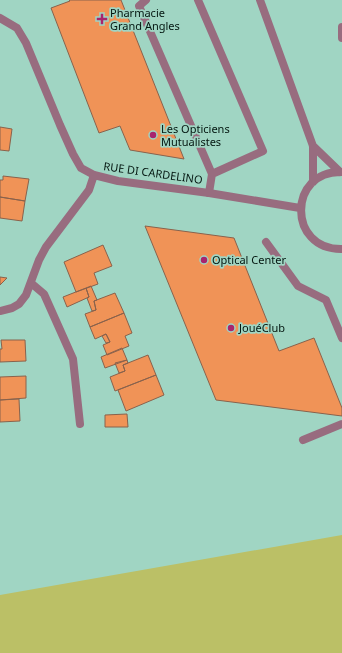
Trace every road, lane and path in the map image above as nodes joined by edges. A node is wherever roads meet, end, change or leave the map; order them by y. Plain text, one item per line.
1 (146, 0) edge
2 (198, 0) edge
3 (259, 1) edge
4 (0, 18) edge
5 (342, 27) edge
6 (342, 38) edge
7 (313, 146) junction
8 (341, 172) edge
9 (212, 174) junction
10 (94, 176) junction
11 (313, 182) junction
12 (209, 193) junction
13 (300, 208) junction
14 (266, 242) dead end
15 (342, 249) edge
16 (31, 283) junction
17 (0, 311) edge
18 (342, 338) edge
19 (80, 424) dead end
20 (342, 424) edge
21 (303, 440) dead end

1 - 9 street
2 - 9 street
3 - 7 street
4 - 10 street, RUE DI CARDELINO
5 - 6 street
7 - 8 street
7 - 11 street
8 - 11 street
9 - 12 street
10 - 12 street, RUE DI CARDELINO
10 - 16 street
11 - 13 street
12 - 13 street, RUE DI CARDELINO
13 - 15 street
14 - 18 street
16 - 17 street
16 - 19 street
20 - 21 street

